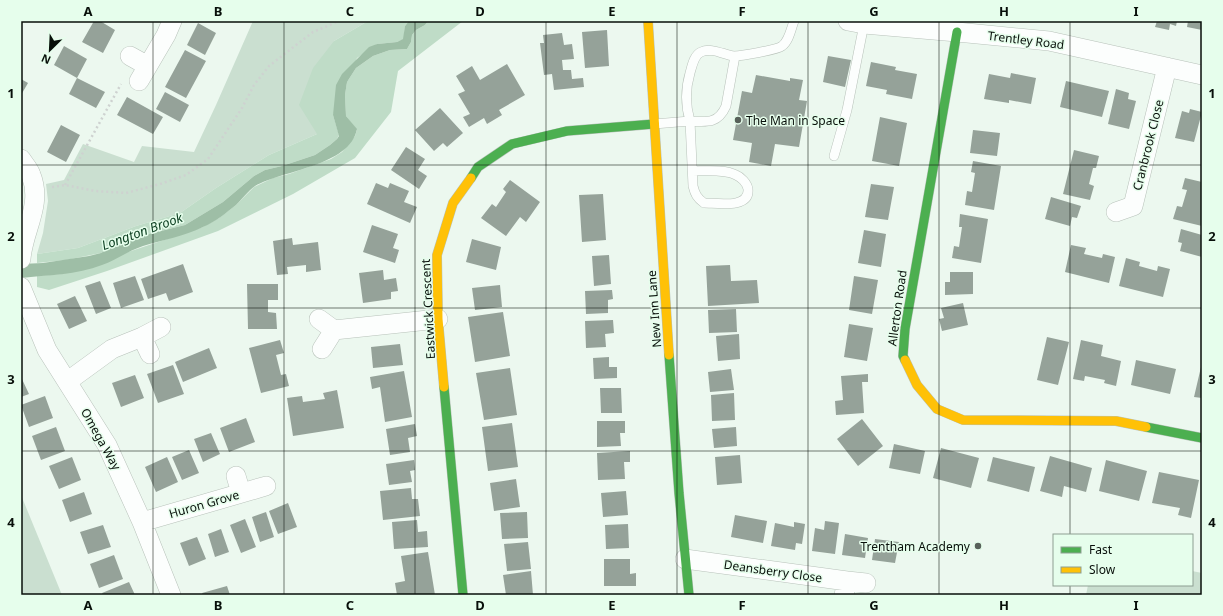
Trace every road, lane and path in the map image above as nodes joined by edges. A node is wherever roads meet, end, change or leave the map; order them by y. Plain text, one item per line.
1 (172, 21) edge
2 (339, 21) edge
3 (648, 21) edge
4 (794, 21) edge
5 (856, 23) edge
6 (957, 32) junction
7 (130, 56) dead end
8 (735, 56) junction
9 (1167, 67) junction
10 (137, 75) junction
11 (1202, 75) edge
12 (690, 121) junction
13 (654, 124) junction
14 (834, 156) dead end
15 (21, 159) edge
16 (693, 171) junction
17 (1131, 211) dead end
18 (21, 258) edge
19 (21, 287) edge
20 (319, 319) dead end
21 (438, 319) junction
22 (161, 327) dead end
23 (334, 330) junction
24 (142, 337) junction
25 (322, 349) dead end
26 (150, 354) dead end
27 (68, 381) junction
28 (1202, 438) edge
29 (266, 486) dead end
30 (142, 522) junction
31 (685, 559) junction
32 (866, 583) dead end
33 (845, 588) edge
34 (171, 595) edge
35 (463, 595) edge
36 (689, 595) edge

1 - 10 street
2 - 10 path
3 - 13 street, New Inn Lane
4 - 8 lane
5 - 6 street, Trentley Road
5 - 14 lane
6 - 9 street, Trentley Road
6 - 28 street, Allerton Road
7 - 10 street
8 - 12 lane
8 - 12 lane
9 - 11 street, Trentley Road
9 - 17 street, Cranbrook Close
12 - 13 lane
12 - 16 lane
13 - 21 street, Eastwick Crescent
13 - 31 street, New Inn Lane
15 - 18 street
16 - 16 lane
19 - 27 street, Omega Way
20 - 23 street
21 - 23 street
21 - 35 street, Eastwick Crescent
22 - 24 street
23 - 25 street
24 - 26 street
24 - 27 street
27 - 30 street, Omega Way
29 - 30 street, Huron Grove
30 - 34 street, Omega Way
31 - 33 street, Deansberry Close
31 - 36 street, New Inn Lane
32 - 33 street, Deansberry Close

